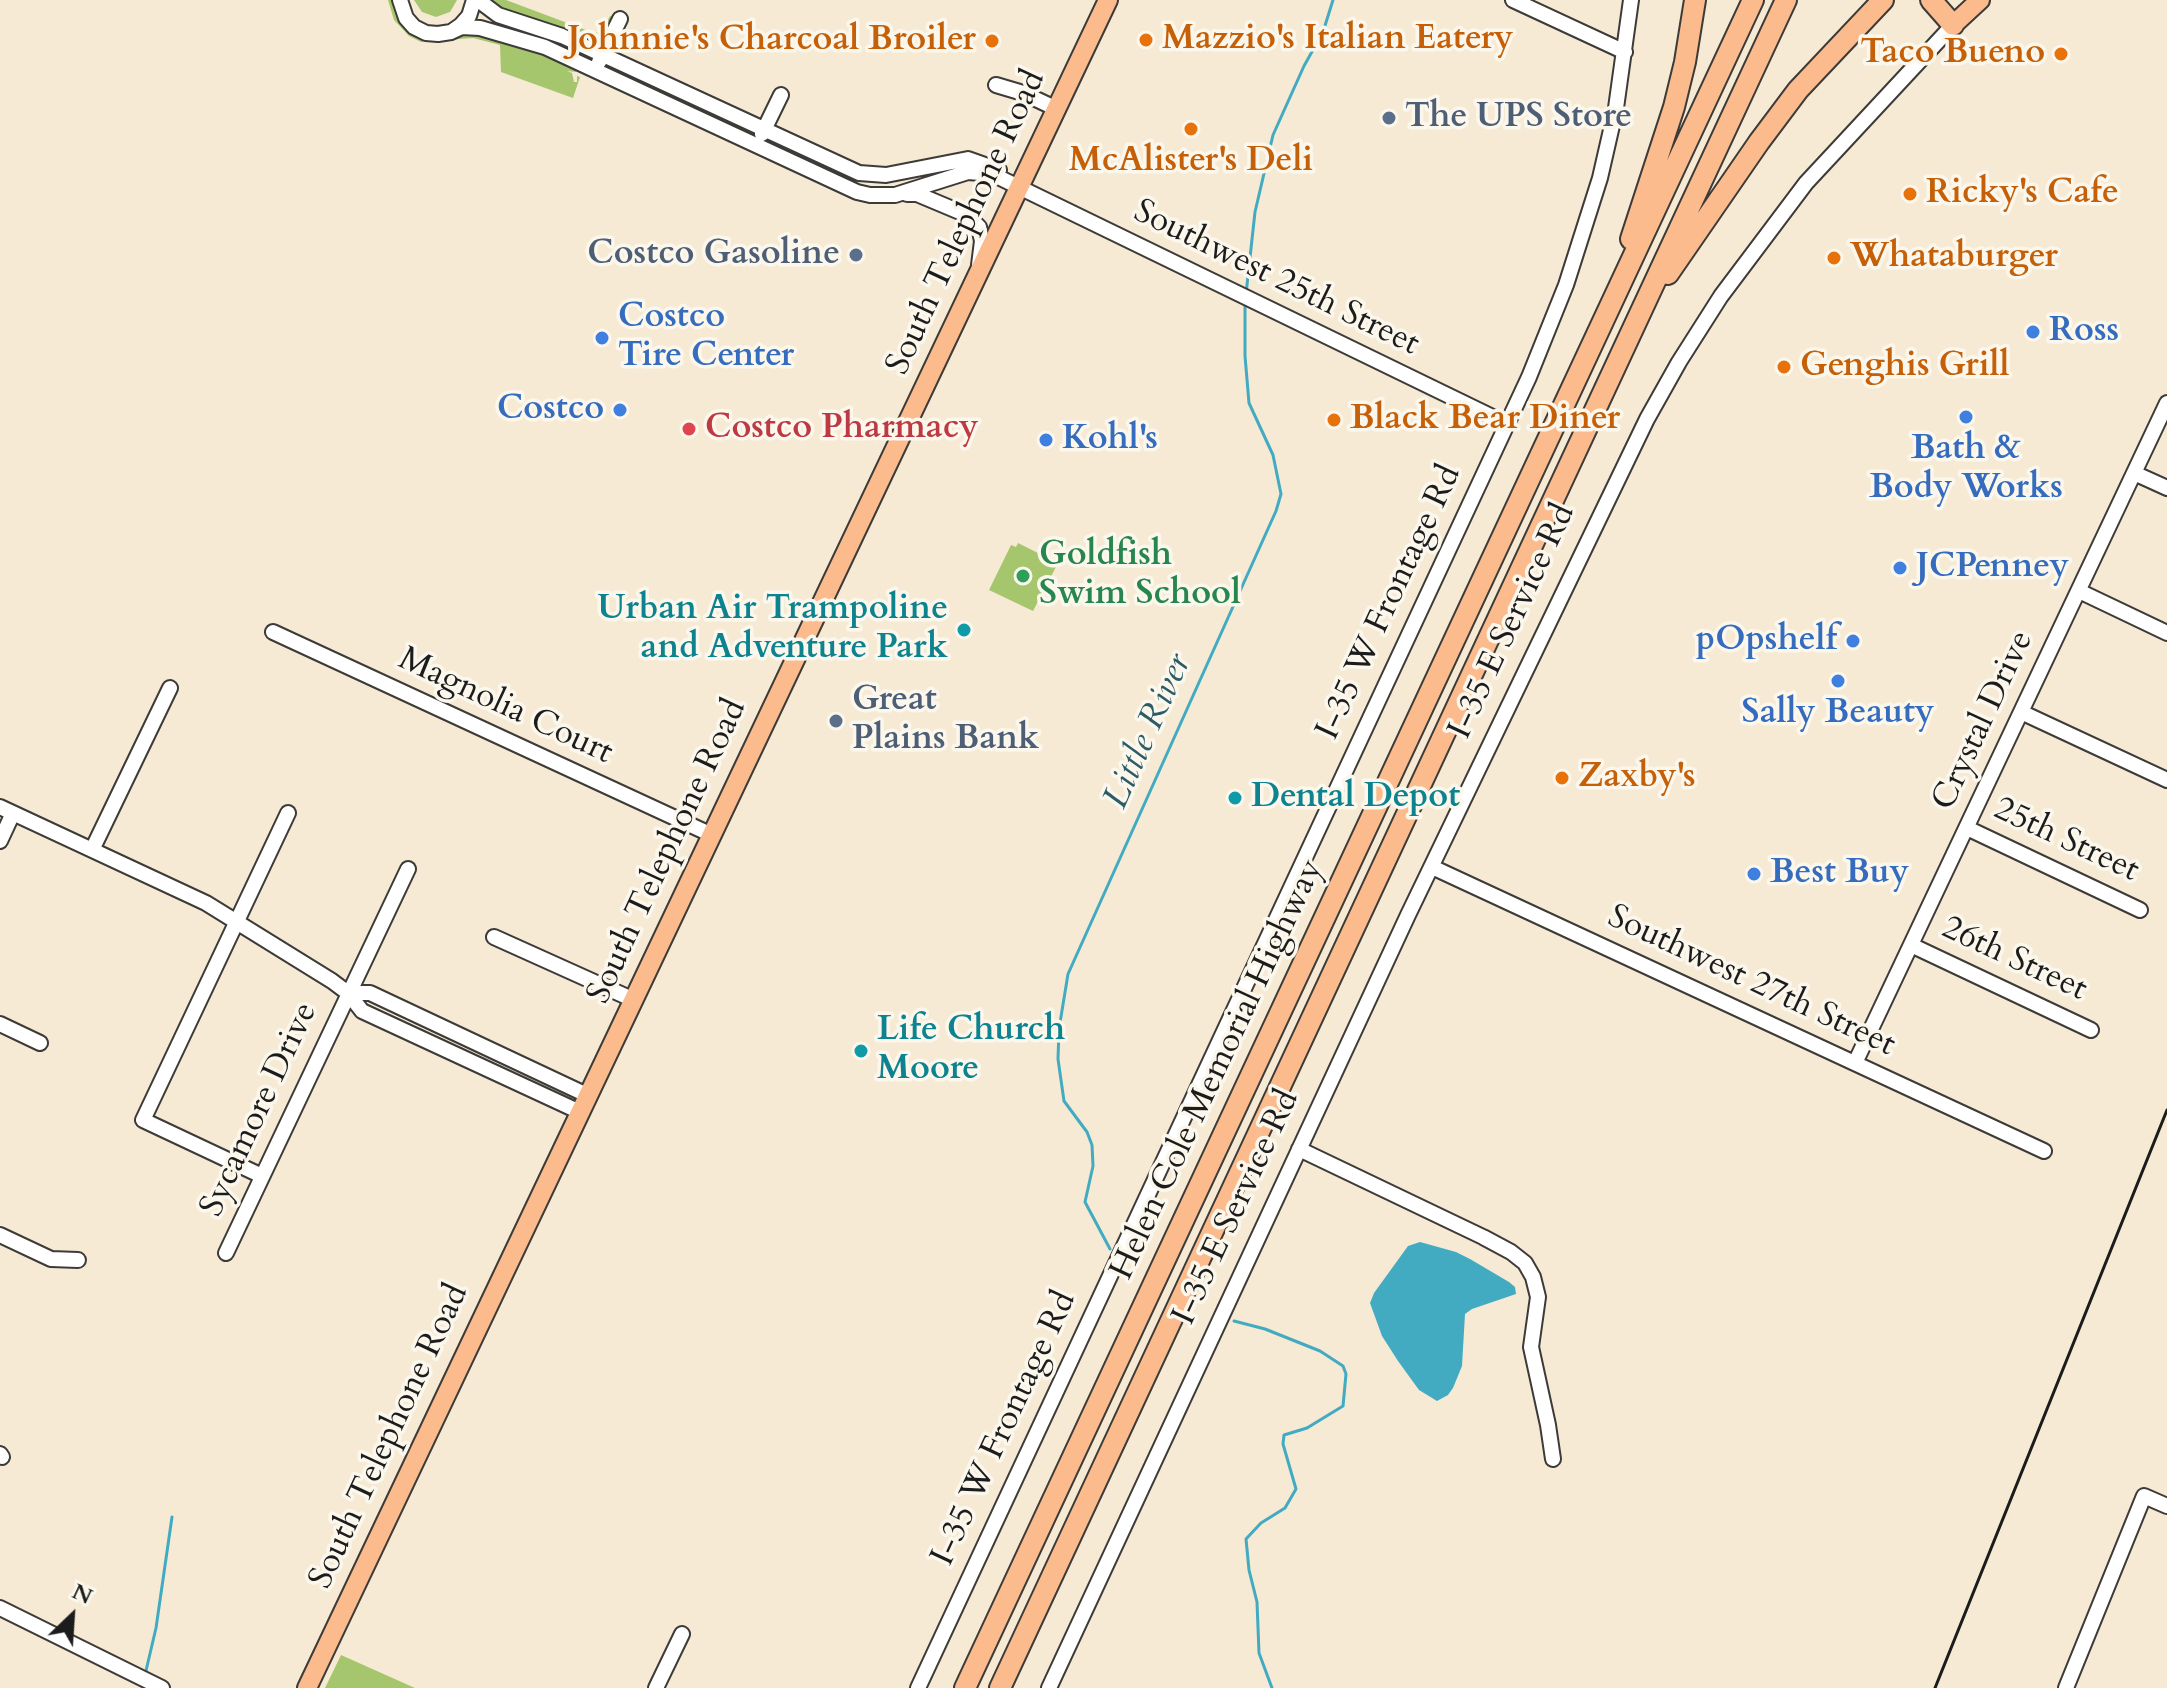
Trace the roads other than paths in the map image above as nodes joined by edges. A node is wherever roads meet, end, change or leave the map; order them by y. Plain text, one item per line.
1 (400, 0) edge
2 (476, 0) edge
3 (1108, 0) edge
4 (1513, 0) edge
5 (1631, 0) edge
6 (1695, 0) edge
7 (1753, 0) edge
8 (1786, 0) edge
9 (1883, 0) edge
10 (1931, 0) edge
11 (1980, 0) edge
12 (620, 19) dead end
13 (1953, 25) junction
14 (451, 32) junction
15 (1625, 52) junction
16 (602, 55) junction
17 (595, 69) junction
18 (996, 85) dead end
19 (781, 95) dead end
20 (1057, 109) junction
21 (765, 129) junction
22 (756, 145) junction
23 (1020, 188) junction
24 (899, 193) junction
25 (977, 275) junction
26 (1613, 301) junction
27 (1640, 313) junction
28 (2167, 403) edge
29 (1507, 424) junction
30 (2134, 473) junction
31 (2167, 488) edge
32 (2079, 591) junction
33 (273, 632) dead end
34 (2167, 633) edge
35 (170, 688) dead end
36 (2021, 712) junction
37 (2167, 780) edge
38 (7, 810) edge
39 (288, 813) dead end
40 (1967, 828) junction
41 (712, 835) junction
42 (0, 841) edge
43 (92, 850) junction
44 (1432, 867) junction
45 (408, 869) dead end
46 (2140, 910) dead end
47 (236, 921) junction
48 (494, 937) dead end
49 (1911, 945) junction
50 (348, 993) junction
51 (634, 1000) junction
52 (0, 1024) edge
53 (2091, 1030) dead end
54 (40, 1043) dead end
55 (1855, 1063) junction
56 (584, 1104) junction
57 (1299, 1149) junction
58 (2044, 1151) dead end
59 (262, 1176) junction
60 (0, 1235) edge
61 (226, 1253) dead end
62 (78, 1260) dead end
63 (1553, 1459) dead end
64 (2167, 1506) edge
65 (0, 1608) edge
66 (682, 1634) dead end
67 (162, 1688) edge
68 (307, 1688) edge
69 (656, 1688) edge
70 (918, 1688) edge
71 (965, 1688) edge
72 (1000, 1688) edge
73 (1049, 1688) edge
74 (2066, 1688) edge

1 - 14 street
2 - 14 street
2 - 16 street
3 - 20 main road, South Telephone Road
4 - 15 street
5 - 15 street, I-35 W Frontage Rd
6 - 26 highway
7 - 26 highway, Helen Cole Memorial Highway
8 - 27 highway, Helen Cole Memorial Highway
9 - 27 highway
10 - 13 highway
11 - 13 main road, I-35 E Service Rd
12 - 16 street
13 - 44 street, I-35 E Service Rd
14 - 17 street
15 - 29 street, I-35 W Frontage Rd
16 - 17 street
16 - 21 street
17 - 22 street
18 - 20 street
19 - 21 street
20 - 23 main road, South Telephone Road
21 - 22 street
21 - 23 street
22 - 24 street
23 - 24 street
23 - 25 main road, South Telephone Road
23 - 29 street, Southwest 25th Street
24 - 25 street
25 - 41 main road, South Telephone Road
26 - 71 highway, Helen Cole Memorial Highway
27 - 72 highway, Helen Cole Memorial Highway
28 - 30 street, Crystal Drive
29 - 70 street, I-35 W Frontage Rd
30 - 31 street
30 - 32 street, Crystal Drive
32 - 34 street
32 - 36 street, Crystal Drive
33 - 41 street, Magnolia Court
35 - 43 street
36 - 37 street
36 - 40 street, Crystal Drive
38 - 42 street
38 - 43 street
39 - 47 street
40 - 46 street, 25th Street
40 - 49 street, Crystal Drive
41 - 51 main road, South Telephone Road
43 - 47 street
44 - 55 street, Southwest 27th Street
44 - 57 street, I-35 E Service Rd
45 - 50 street, Sycamore Drive
47 - 50 street
47 - 59 street
48 - 51 street
49 - 53 street, 26th Street
49 - 55 street, Crystal Drive
50 - 56 street
50 - 59 street, Sycamore Drive
51 - 56 main road, South Telephone Road
52 - 54 street
55 - 58 street, Southwest 27th Street
56 - 68 main road, South Telephone Road
57 - 63 street
57 - 73 street, I-35 E Service Rd
59 - 61 street, Sycamore Drive
60 - 62 street
64 - 74 street
65 - 67 street
66 - 69 street

